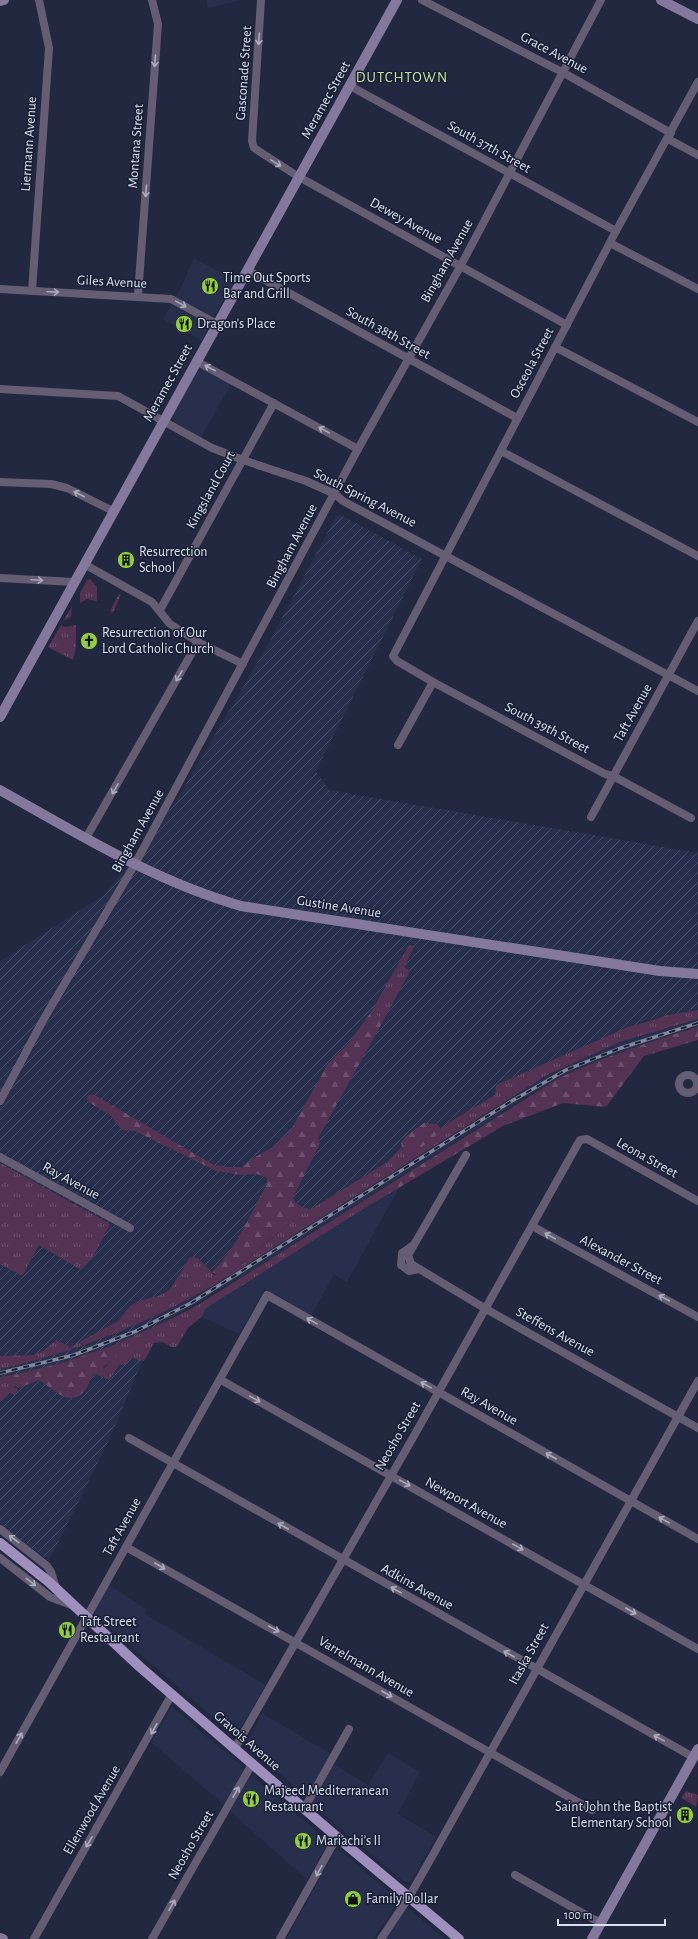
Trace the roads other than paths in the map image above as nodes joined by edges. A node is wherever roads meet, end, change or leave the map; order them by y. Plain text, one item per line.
1 (4, 0) edge
2 (39, 0) edge
3 (152, 0) edge
4 (261, 0) edge
5 (397, 0) edge
6 (422, 0) edge
7 (601, 0) edge
8 (661, 0) edge
9 (0, 1) edge
10 (698, 19) edge
11 (562, 72) junction
12 (698, 82) edge
13 (350, 86) junction
14 (669, 136) junction
15 (254, 148) joint
16 (698, 155) edge
17 (510, 173) junction
18 (299, 177) junction
19 (616, 231) junction
20 (610, 243) junction
21 (460, 267) junction
22 (247, 270) junction
23 (0, 289) edge
24 (698, 290) edge
25 (32, 291) junction
26 (138, 295) junction
27 (217, 324) junction
28 (567, 325) junction
29 (555, 347) junction
30 (408, 359) junction
31 (196, 361) junction
32 (0, 389) edge
33 (274, 403) junction
34 (518, 418) junction
35 (163, 421) junction
36 (698, 422) edge
37 (358, 449) junction
38 (501, 451) junction
39 (243, 460) junction
40 (0, 482) edge
41 (335, 494) junction
42 (113, 512) junction
43 (446, 554) junction
44 (698, 556) edge
45 (84, 564) junction
46 (0, 578) edge
47 (74, 582) junction
48 (160, 610) junction
49 (698, 621) edge
50 (198, 642) junction
51 (393, 658) joint
52 (243, 664) junction
53 (669, 675) junction
54 (433, 682) junction
55 (698, 691) edge
56 (0, 717) edge
57 (398, 745) dead end
58 (613, 776) junction
59 (0, 790) edge
60 (591, 817) dead end
61 (690, 818) dead end
62 (86, 838) junction
63 (135, 864) junction
64 (698, 974) edge
65 (0, 1100) edge
66 (584, 1138) joint
67 (466, 1155) dead end
68 (0, 1157) edge
69 (698, 1200) edge
70 (532, 1226) junction
71 (130, 1228) dead end
72 (267, 1295) joint
73 (486, 1309) junction
74 (698, 1317) edge
75 (221, 1380) junction
76 (698, 1381) edge
77 (438, 1392) junction
78 (678, 1417) junction
79 (698, 1428) edge
80 (129, 1438) dead end
81 (172, 1462) junction
82 (391, 1475) junction
83 (630, 1501) junction
84 (0, 1529) edge
85 (698, 1539) edge
86 (0, 1543) edge
87 (126, 1547) junction
88 (0, 1558) edge
89 (342, 1560) junction
90 (583, 1584) junction
91 (56, 1588) junction
92 (74, 1606) junction
93 (86, 1617) junction
94 (296, 1642) junction
95 (698, 1649) edge
96 (536, 1669) junction
97 (172, 1694) junction
98 (349, 1729) dead end
99 (235, 1748) junction
100 (490, 1753) junction
101 (696, 1753) edge
102 (252, 1764) junction
103 (0, 1772) edge
104 (304, 1809) junction
105 (592, 1810) dead end
106 (337, 1837) junction
107 (515, 1875) dead end
108 (409, 1897) junction
109 (601, 1922) junction
110 (0, 1938) edge
111 (4, 1939) edge
112 (34, 1939) edge
113 (152, 1939) edge
114 (280, 1939) edge
115 (381, 1939) edge
116 (460, 1939) edge
117 (592, 1939) edge

1 - 9 street
2 - 25 street, Liermann Avenue
3 -> 26 street, Montana Street
4 -> 15 street, Gasconade Street
5 - 13 street, Meramec Street
6 - 11 street, Grace Avenue
7 - 11 street, Bingham Avenue
8 - 10 street
11 - 14 street, Grace Avenue
11 - 17 street, Bingham Avenue
12 - 14 street, Osceola Street
13 - 17 street, South 37th Street
13 - 18 street, Meramec Street
14 - 16 street, Grace Avenue
14 - 19 street, Osceola Street
15 -> 18 street, Dewey Avenue
17 - 19 street, South 37th Street
17 - 21 street, Bingham Avenue
18 - 21 street, Dewey Avenue
18 - 22 street, Meramec Street
19 - 20 street, Osceola Street
20 - 24 street
20 - 28 street, Osceola Street
21 - 28 street, Dewey Avenue
21 - 30 street, Bingham Avenue
22 - 27 street, Meramec Street
22 - 30 street, South 38th Street
23 - 25 street, Giles Avenue
25 -> 26 street, Giles Avenue
26 -> 27 street, Giles Avenue
27 - 31 street, Meramec Street
28 - 29 street, Osceola Street
29 - 34 street, Osceola Street
29 - 36 street
30 - 34 street, South 38th Street
30 - 37 street, Bingham Avenue
33 -> 31 street
31 - 35 street, Meramec Street
32 - 35 street, South Spring Avenue
37 -> 33 street
33 - 39 street, Kingsland Court
34 - 38 street, Osceola Street
35 - 39 street, South Spring Avenue
35 - 42 street, Meramec Street
37 - 41 street, Bingham Avenue
38 - 43 street, Osceola Street
38 - 44 street
39 - 41 street, South Spring Avenue
39 - 48 street, Kingsland Court
42 -> 40 street
41 - 43 street, South Spring Avenue
41 - 52 street, Bingham Avenue
42 - 45 street, Meramec Street
43 - 51 street, Osceola Street
43 - 53 street, South Spring Avenue
45 - 47 street, Meramec Street
45 - 48 street
46 -> 47 street
47 - 56 street, Meramec Street
48 - 50 street
49 - 53 street, Taft Avenue
50 - 52 street
50 -> 62 street
51 - 54 street, South 39th Street
52 - 63 street, Bingham Avenue
53 - 55 street, South Spring Avenue
53 - 58 street, Taft Avenue
54 - 57 street
54 - 58 street, South 39th Street
58 - 60 street, Taft Avenue
58 - 61 street, South 39th Street
59 - 62 street, Gustine Avenue
62 - 63 street, Gustine Avenue
63 - 64 street, Gustine Avenue
63 - 65 street, Bingham Avenue
66 - 69 street, Leona Street
66 - 70 street, Neosho Street
67 - 73 street, Steffens Avenue
68 - 71 street, Ray Avenue
70 - 73 street, Neosho Street
74 -> 70 street, Alexander Street
72 - 75 street, Taft Avenue
77 -> 72 street, Ray Avenue
73 - 77 street, Neosho Street
73 - 78 street, Steffens Avenue
75 - 81 street, Taft Avenue
75 -> 82 street, Newport Avenue
76 - 78 street, Itaska Street
77 - 82 street, Neosho Street
83 -> 77 street, Ray Avenue
78 - 79 street, Steffens Avenue
78 - 83 street, Itaska Street
80 - 81 street, Adkins Avenue
81 - 87 street, Taft Avenue
89 -> 81 street, Adkins Avenue
82 - 89 street, Neosho Street
82 -> 90 street, Newport Avenue
85 -> 83 street, Ray Avenue
83 - 90 street, Itaska Street
91 -> 84 street, Gravois Avenue
86 - 91 main road, Gravois Avenue
87 - 93 street, Taft Avenue
87 -> 94 street, Varrelmann Avenue
88 -> 92 street, Gravois Avenue
89 - 94 street, Neosho Street
96 -> 89 street, Adkins Avenue
90 -> 95 street, Newport Avenue
90 - 96 street, Itaska Street
91 - 92 main road, Gravois Avenue
92 - 93 main road, Gravois Avenue
93 - 97 main road, Gravois Avenue
103 -> 93 street, Taft Avenue
94 - 99 street, Neosho Street
94 -> 100 street, Varrelmann Avenue
96 - 100 street, Itaska Street
101 -> 96 street, Adkins Avenue
97 - 99 main road, Gravois Avenue
97 -> 112 street, Ellenwood Avenue
98 - 104 street
99 - 102 main road, Gravois Avenue
100 - 105 street, Varrelmann Avenue
100 - 108 street, Itaska Street
101 - 109 street
102 - 104 main road, Gravois Avenue
113 -> 102 street, Neosho Street
104 - 106 main road, Gravois Avenue
106 - 108 main road, Gravois Avenue
106 -> 114 street
107 - 109 street
108 - 115 street, Itaska Street
108 - 116 main road, Gravois Avenue
109 - 117 street
110 - 111 street

